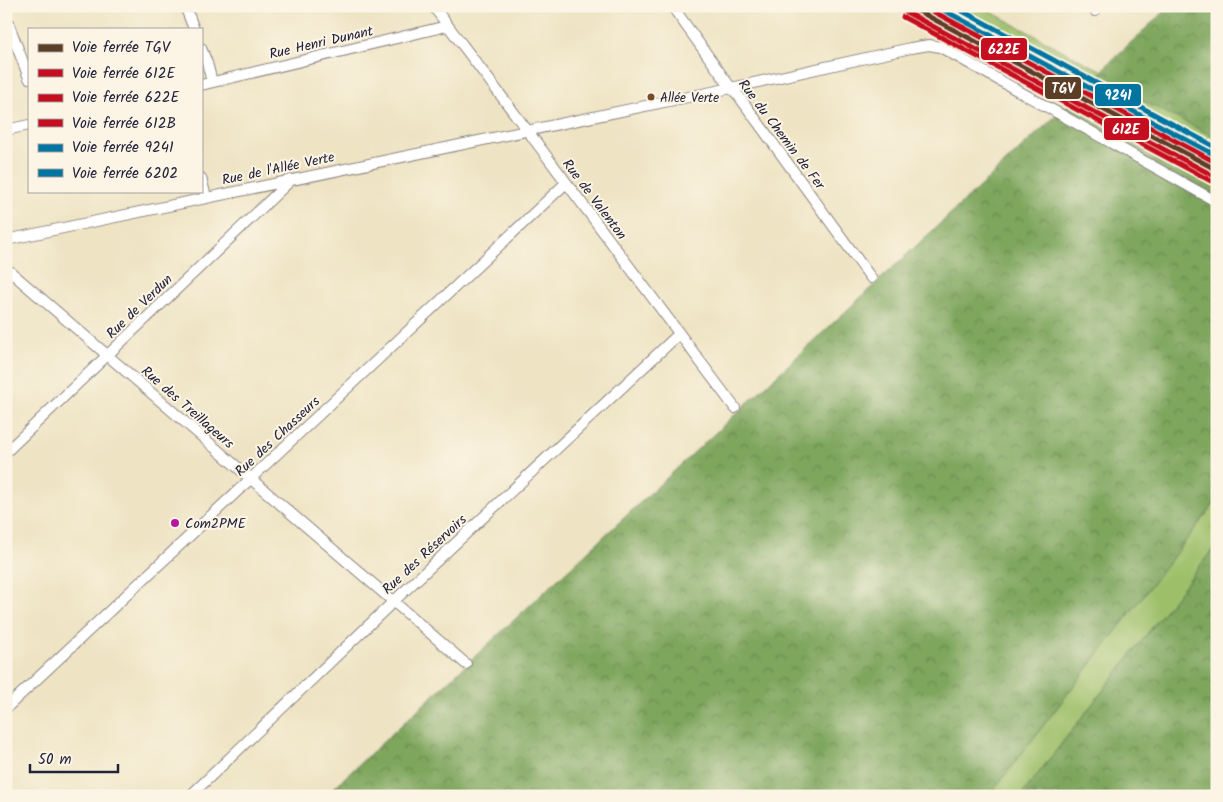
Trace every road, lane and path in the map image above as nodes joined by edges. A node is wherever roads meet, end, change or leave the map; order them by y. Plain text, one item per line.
1 (185, 6) edge
2 (432, 6) edge
3 (672, 6) edge
4 (6, 17) edge
5 (447, 26) junction
6 (194, 28) edge
7 (202, 50) edge
8 (28, 75) edge
9 (212, 82) junction
10 (202, 85) edge
11 (731, 88) junction
12 (28, 125) edge
13 (6, 130) edge
14 (527, 130) junction
15 (292, 180) junction
16 (202, 182) edge
17 (566, 183) junction
18 (206, 197) junction
19 (1217, 202) edge
20 (6, 240) edge
21 (6, 268) edge
22 (871, 278) dead end
23 (679, 334) junction
24 (108, 356) junction
25 (735, 408) dead end
26 (6, 452) edge
27 (251, 479) junction
28 (394, 601) junction
29 (466, 664) dead end
30 (6, 708) edge
31 (190, 796) edge

1 - 6 street
2 - 5 street, Rue de Valenton
3 - 11 street, Rue du Chemin de Fer
4 - 8 street
5 - 9 street, Rue Henri Dunant
5 - 14 street, Rue de Valenton
7 - 9 street
9 - 10 street, Rue Henri Dunant
11 - 14 street
11 - 19 street
11 - 22 street, Rue du Chemin de Fer
12 - 13 street
14 - 15 street, Rue de l'Allée Verte
14 - 17 street, Rue de Valenton
15 - 18 street, Rue de l'Allée Verte
15 - 24 street, Rue de Verdun
16 - 18 street
17 - 23 street, Rue de Valenton
17 - 27 street, Rue des Chasseurs
18 - 20 street, Rue de l'Allée Verte
21 - 24 street, Rue des Treillageurs
23 - 25 street, Rue de Valenton
23 - 28 street, Rue des Réservoirs
24 - 26 street, Rue de Verdun
24 - 27 street, Rue des Treillageurs
27 - 28 street, Rue des Treillageurs
27 - 30 street, Rue des Chasseurs
28 - 29 street, Rue des Treillageurs
28 - 31 street, Rue des Réservoirs

